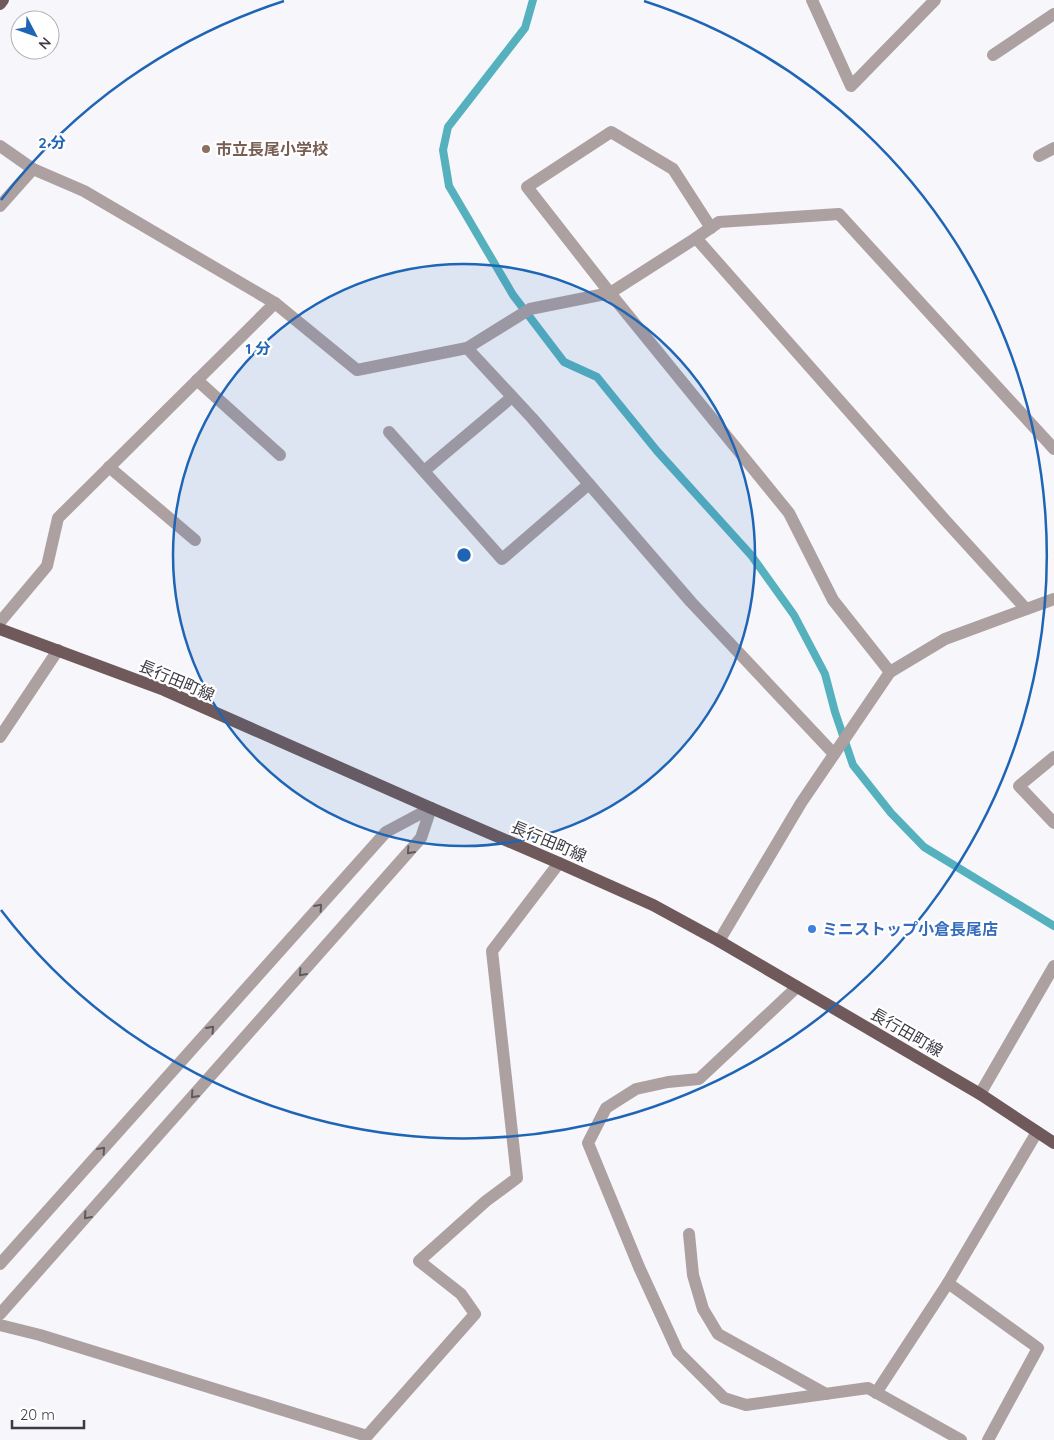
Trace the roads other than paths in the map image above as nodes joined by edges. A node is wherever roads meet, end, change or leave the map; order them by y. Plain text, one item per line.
1 (3, 0) edge
2 (812, 0) edge
3 (935, 0) edge
4 (0, 4) edge
5 (1054, 14) edge
6 (993, 55) dead end
7 (0, 146) edge
8 (1054, 148) edge
9 (1039, 156) dead end
10 (33, 169) junction
11 (0, 206) edge
12 (710, 228) junction
13 (696, 238) junction
14 (610, 293) junction
15 (275, 303) junction
16 (467, 348) junction
17 (197, 380) junction
18 (512, 397) junction
19 (389, 432) dead end
20 (1054, 449) edge
21 (280, 455) dead end
22 (110, 467) junction
23 (424, 472) junction
24 (589, 484) junction
25 (195, 540) dead end
26 (1054, 599) edge
27 (1026, 609) junction
28 (0, 622) edge
29 (0, 629) edge
30 (58, 650) junction
31 (890, 672) junction
32 (0, 737) edge
33 (834, 754) junction
34 (1054, 757) edge
35 (431, 808) junction
36 (1054, 823) edge
37 (560, 863) junction
38 (719, 941) junction
39 (1054, 966) edge
40 (797, 987) junction
41 (980, 1094) junction
42 (1036, 1132) junction
43 (1054, 1143) edge
44 (689, 1234) dead end
45 (0, 1264) edge
46 (948, 1283) junction
47 (0, 1314) edge
48 (0, 1325) edge
49 (876, 1392) junction
50 (826, 1394) junction
51 (373, 1438) edge
52 (961, 1440) edge
53 (988, 1440) edge

1 - 4 main road
2 - 3 street
5 - 6 street
7 - 10 street
8 - 9 street
10 - 11 street
10 - 15 street
12 - 13 street
12 - 14 street
12 - 20 street
13 - 14 street
13 - 27 street
14 - 16 street
14 - 31 street
15 - 16 street
15 - 17 street
16 - 18 street
17 - 21 street
17 - 22 street
18 - 23 street
18 - 24 street
19 - 23 street
22 - 25 street
22 - 28 street
23 - 24 street
24 - 33 street
26 - 27 street
27 - 31 street
29 - 30 main road, 長行田町線
30 - 32 street
30 - 35 main road, 長行田町線
31 - 33 street
33 - 38 street
34 - 36 street
35 - 37 main road, 長行田町線
45 -> 35 street
35 -> 47 street
37 - 38 main road, 長行田町線
37 - 51 street
38 - 40 main road, 長行田町線
39 - 41 street
40 - 41 main road, 長行田町線
40 - 50 street
41 - 42 main road, 長行田町線
42 - 43 main road, 長行田町線
42 - 46 street
44 - 50 street
46 - 49 street
46 - 53 street
48 - 51 street
49 - 50 street
49 - 52 street

